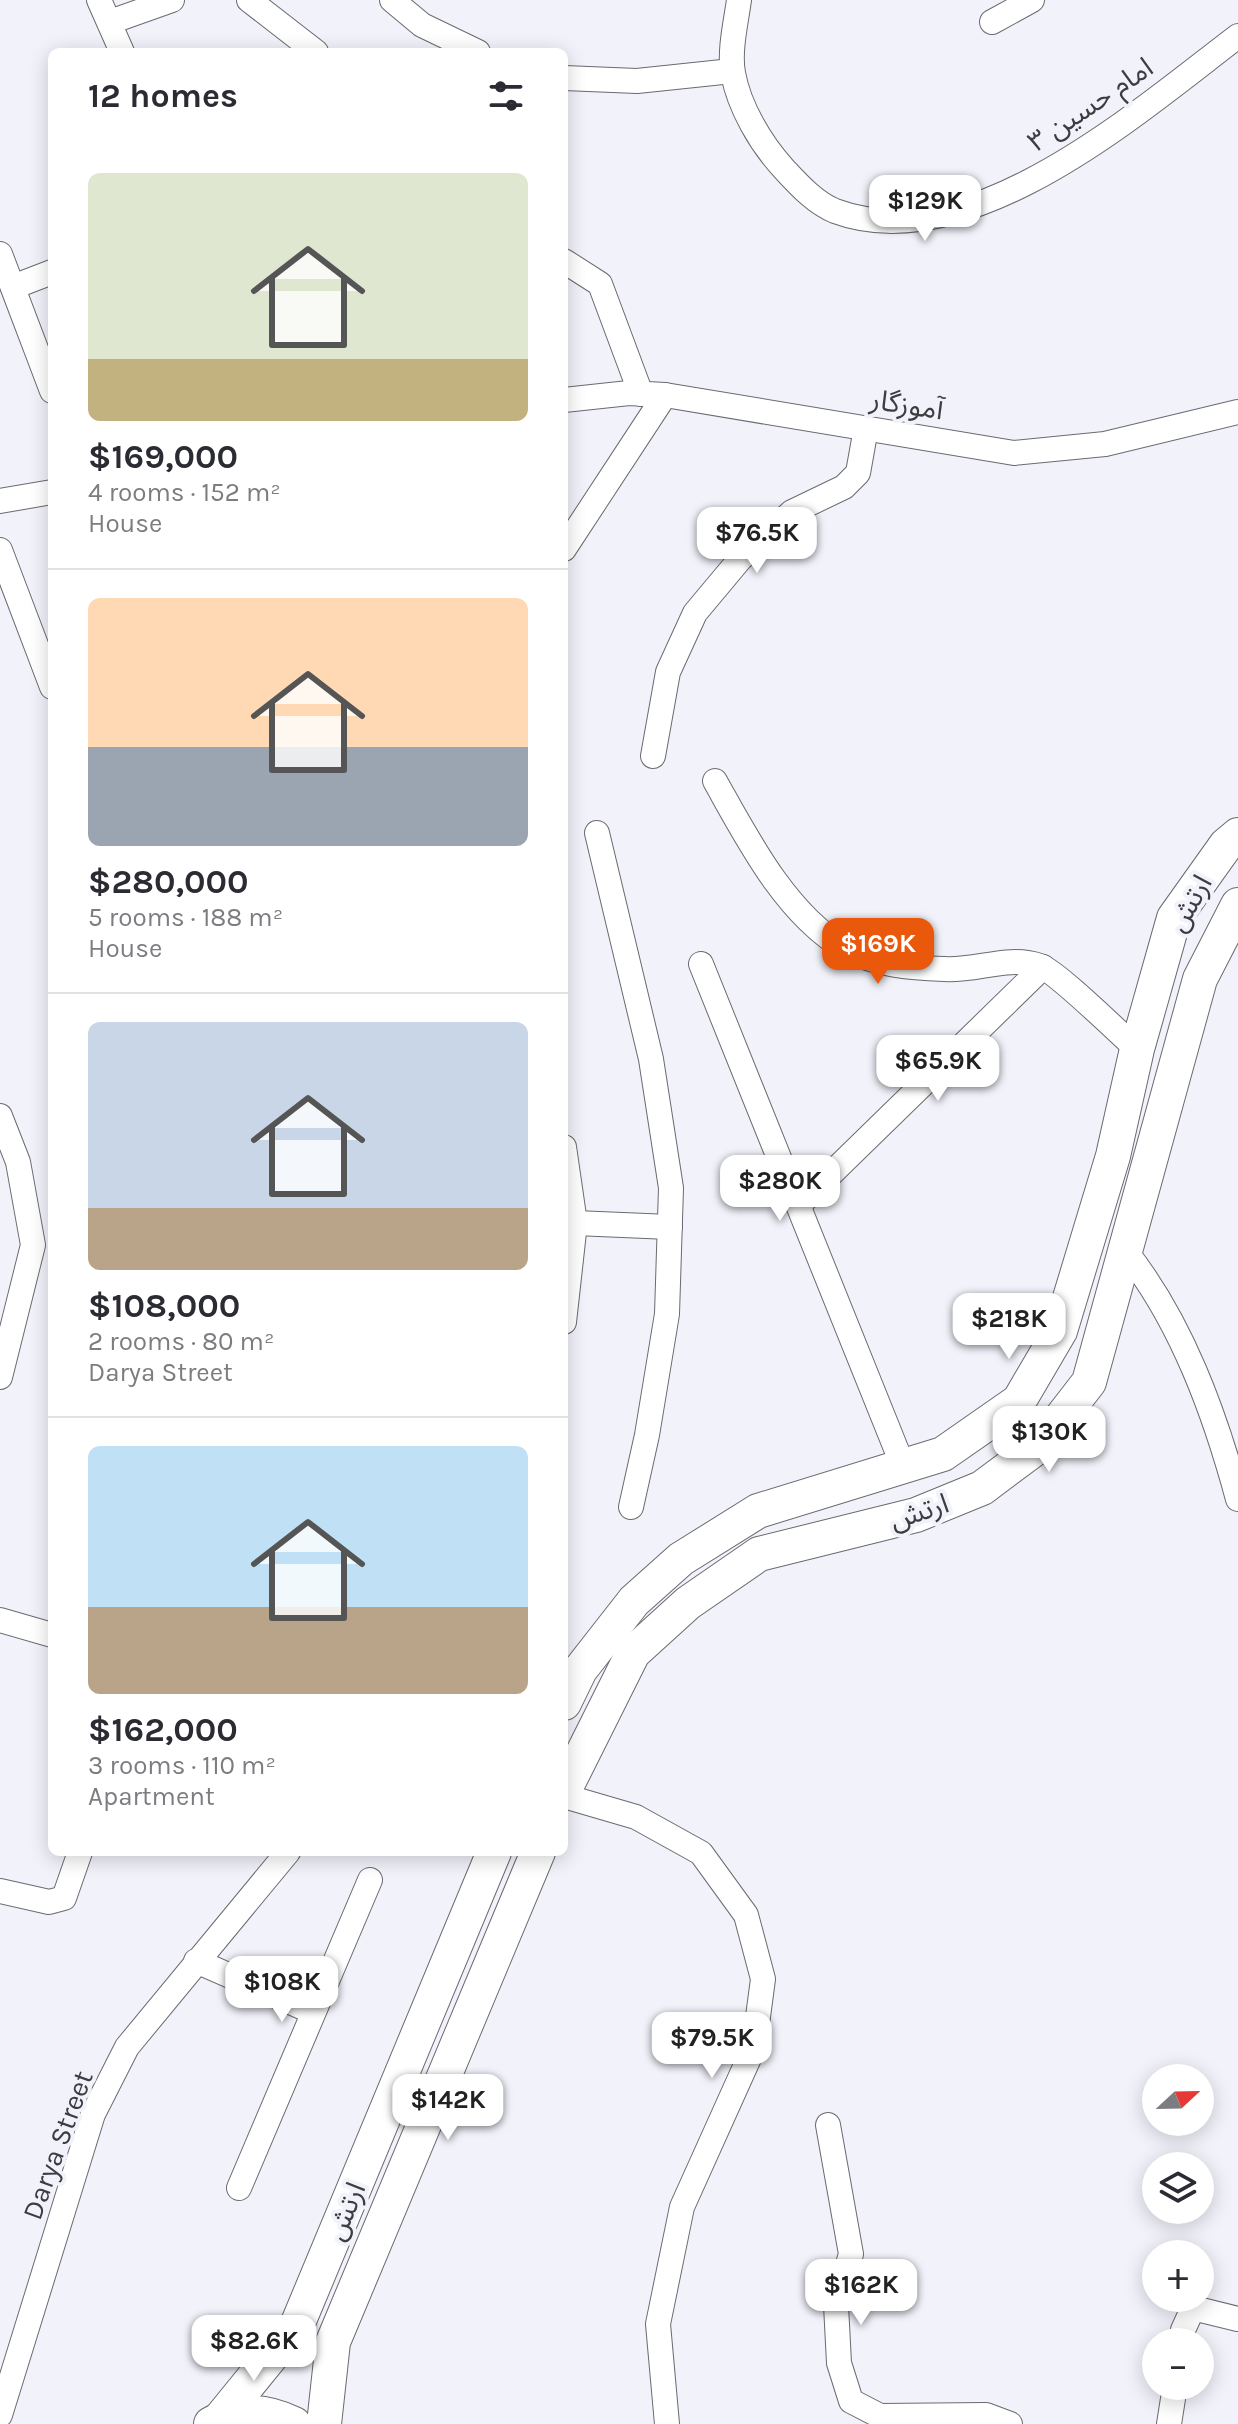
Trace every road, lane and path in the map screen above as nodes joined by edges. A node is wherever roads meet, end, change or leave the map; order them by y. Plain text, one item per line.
1 (172, 0) edge
2 (249, 0) edge
3 (392, 0) edge
4 (739, 0) edge
5 (1032, 0) edge
6 (105, 11) edge
7 (992, 22) dead end
8 (1238, 36) edge
9 (120, 48) edge
10 (311, 48) edge
11 (470, 48) edge
12 (732, 71) junction
13 (568, 78) edge
14 (0, 254) edge
15 (568, 264) edge
16 (48, 274) edge
17 (13, 287) junction
18 (48, 380) edge
19 (653, 394) junction
20 (568, 400) edge
21 (1238, 412) edge
22 (866, 428) junction
23 (48, 493) edge
24 (0, 501) edge
25 (568, 542) edge
26 (0, 550) edge
27 (48, 676) edge
28 (653, 756) dead end
29 (715, 781) dead end
30 (597, 833) dead end
31 (1238, 835) edge
32 (1238, 905) edge
33 (701, 964) dead end
34 (1043, 967) junction
35 (1137, 1049) junction
36 (0, 1116) edge
37 (568, 1175) edge
38 (799, 1205) junction
39 (575, 1223) junction
40 (670, 1227) junction
41 (1127, 1253) junction
42 (568, 1273) edge
43 (0, 1377) edge
44 (903, 1466) junction
45 (1238, 1499) edge
46 (631, 1507) dead end
47 (0, 1620) edge
48 (48, 1634) edge
49 (568, 1695) edge
50 (568, 1786) edge
51 (568, 1795) edge
52 (79, 1856) edge
53 (285, 1856) edge
54 (492, 1856) edge
55 (536, 1856) edge
56 (370, 1880) dead end
57 (0, 1891) edge
58 (196, 1961) junction
59 (313, 2012) junction
60 (828, 2125) dead end
61 (239, 2188) dead end
62 (1238, 2319) edge
63 (1186, 2328) edge
64 (1173, 2400) edge
65 (0, 2415) edge
66 (943, 2420) edge
67 (215, 2421) edge
68 (294, 2424) edge
69 (324, 2424) edge
70 (667, 2424) edge
71 (1010, 2424) edge
72 (1169, 2424) edge

1 - 6 street
2 - 10 street
3 - 11 street
4 - 12 street, امام حسین ۳
5 - 7 street
6 - 9 street
8 - 12 street, امام حسین ۳
12 - 13 street
14 - 17 street
15 - 19 street
16 - 17 street
17 - 18 street
19 - 20 street, آموزگار
19 - 22 street, آموزگار
19 - 25 street
21 - 22 street, آموزگار
22 - 28 street
23 - 24 street
26 - 27 street
29 - 34 street
30 - 40 street
31 - 35 main road, ارتش
32 - 41 main road, ارتش
33 - 38 street
34 - 35 street
34 - 38 street
35 - 44 main road, ارتش
36 - 43 street
37 - 39 street
38 - 44 street
39 - 40 street
39 - 42 street
40 - 46 street
41 - 45 street
41 - 50 main road, ارتش
44 - 49 main road, ارتش
47 - 48 street
51 - 70 street
52 - 57 street
53 - 58 street, Darya Street
54 - 67 main road, ارتش
55 - 69 main road, ارتش
56 - 59 street
58 - 59 street
58 - 65 street, Darya Street
59 - 61 street
60 - 66 street
62 - 63 street
64 - 72 street
66 - 71 street
67 - 68 main road

